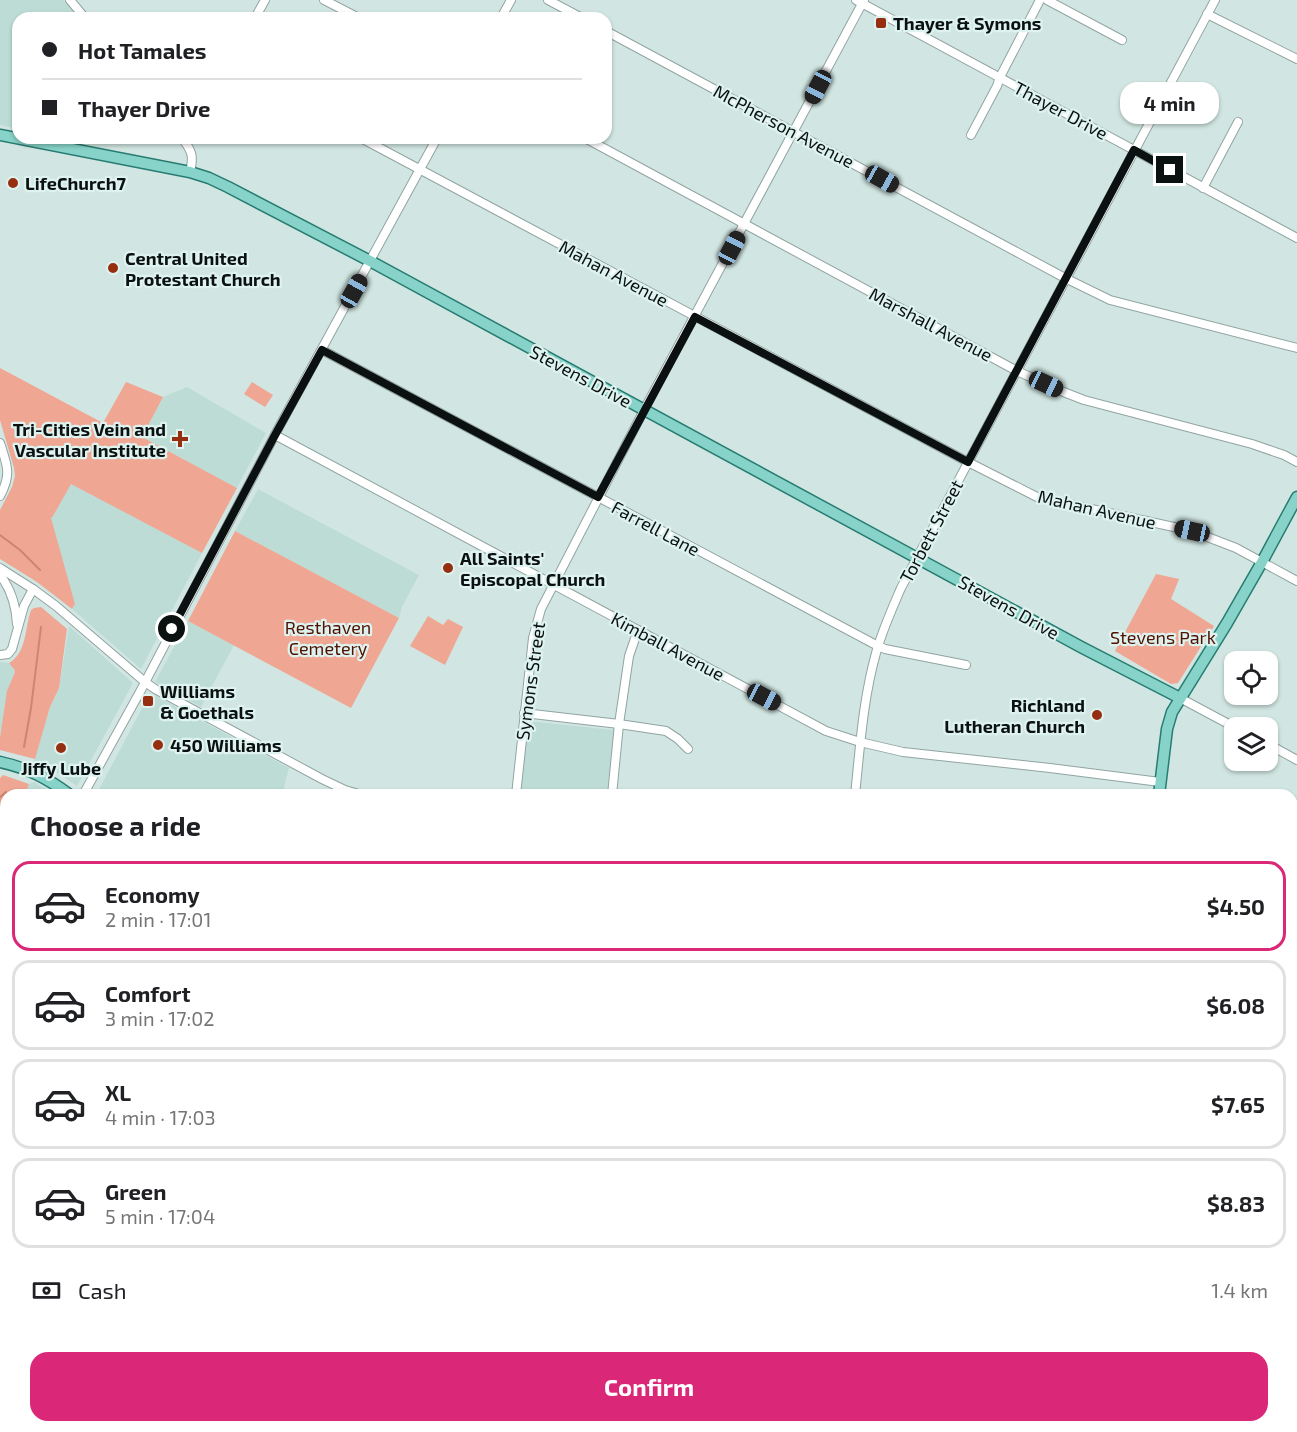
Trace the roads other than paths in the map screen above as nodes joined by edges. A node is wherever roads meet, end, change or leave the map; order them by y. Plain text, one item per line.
1 (70, 0) edge
2 (324, 0) edge
3 (548, 0) edge
4 (1040, 0) edge
5 (1047, 0) edge
6 (1215, 0) edge
7 (861, 1) edge
8 (80, 12) edge
9 (347, 12) edge
10 (571, 12) edge
11 (1207, 14) junction
12 (612, 34) edge
13 (1122, 40) dead end
14 (1297, 59) edge
15 (1000, 77) junction
16 (1238, 122) dead end
17 (794, 131) junction
18 (971, 135) dead end
19 (46, 144) edge
20 (187, 144) edge
21 (373, 144) edge
22 (434, 144) edge
23 (596, 144) edge
24 (1134, 150) junction
25 (420, 170) junction
26 (190, 172) junction
27 (1203, 188) junction
28 (745, 224) junction
29 (1297, 238) edge
30 (370, 261) junction
31 (1065, 278) junction
32 (695, 317) junction
33 (1297, 348) edge
34 (322, 350) junction
35 (1017, 370) junction
36 (644, 410) junction
37 (275, 435) junction
38 (0, 443) edge
39 (968, 462) junction
40 (1297, 462) edge
41 (0, 496) edge
42 (1297, 496) edge
43 (598, 497) junction
44 (917, 557) junction
45 (1262, 562) junction
46 (0, 568) edge
47 (0, 575) edge
48 (1297, 580) edge
49 (553, 584) junction
50 (33, 588) junction
51 (638, 630) junction
52 (17, 633) junction
53 (878, 646) junction
54 (0, 655) edge
55 (966, 665) dead end
56 (145, 682) junction
57 (1180, 698) junction
58 (524, 713) junction
59 (1224, 722) edge
60 (619, 724) junction
61 (860, 742) junction
62 (688, 749) dead end
63 (1278, 750) edge
64 (1297, 760) edge
65 (0, 762) edge
66 (1160, 782) junction
67 (62, 789) edge
68 (86, 789) edge
69 (343, 789) edge
70 (517, 789) edge
71 (613, 789) edge
72 (856, 789) edge
73 (1159, 789) edge

1 - 8 street
2 - 9 street
3 - 10 street
4 - 15 street
5 - 13 street
6 - 11 street, Torbett Street
7 - 15 street, Thayer Drive
7 - 17 street, Symons Street
11 - 14 street
11 - 24 street, Torbett Street
12 - 17 street, McPherson Avenue
15 - 18 street
15 - 24 street, Thayer Drive
16 - 27 street
17 - 28 street, Symons Street
17 - 31 street, McPherson Avenue
19 - 26 main road, Stevens Drive
20 - 26 street
21 - 25 street, Mahan Avenue
22 - 25 street
23 - 28 street, Marshall Avenue
24 - 27 street, Thayer Drive
24 - 31 street, Torbett Street
25 - 30 street
25 - 32 street, Mahan Avenue
26 - 30 main road, Stevens Drive
27 - 29 street, Thayer Drive
28 - 32 street, Symons Street
28 - 35 street, Marshall Avenue
30 - 34 street
30 - 36 main road, Stevens Drive
31 - 33 street, McPherson Avenue
31 - 35 street, Torbett Street
32 - 36 street, Symons Street
32 - 39 street, Mahan Avenue
34 - 37 street
34 - 43 street, Farrell Lane
35 - 39 street, Torbett Street
35 - 40 street, Marshall Avenue
36 - 43 street, Symons Street
36 - 44 main road, Stevens Drive
37 - 49 street, Kimball Avenue
37 - 56 street
38 - 41 street
39 - 44 street, Torbett Street
39 - 45 street, Mahan Avenue
42 - 45 main road
43 - 49 street, Symons Street
43 - 53 street, Farrell Lane
44 - 53 street, Torbett Street
44 - 57 main road, Stevens Drive
45 - 48 street, Mahan Avenue
45 - 57 main road
46 - 50 street
47 - 52 street
49 - 51 street, Kimball Avenue
49 - 58 street, Symons Street
50 - 52 street
50 - 56 street
51 - 60 street
51 - 61 street, Kimball Avenue
52 - 54 street
53 - 55 street, Farrell Lane
53 - 61 street, Torbett Street
56 - 68 street
56 - 69 street
57 - 59 street, Stevens Drive
57 - 66 main road
58 - 60 street
58 - 70 street, Symons Street
60 - 62 street
60 - 71 street
61 - 66 street, Kimball Avenue
61 - 72 street, Torbett Street
63 - 64 street
65 - 67 main road
66 - 73 main road

